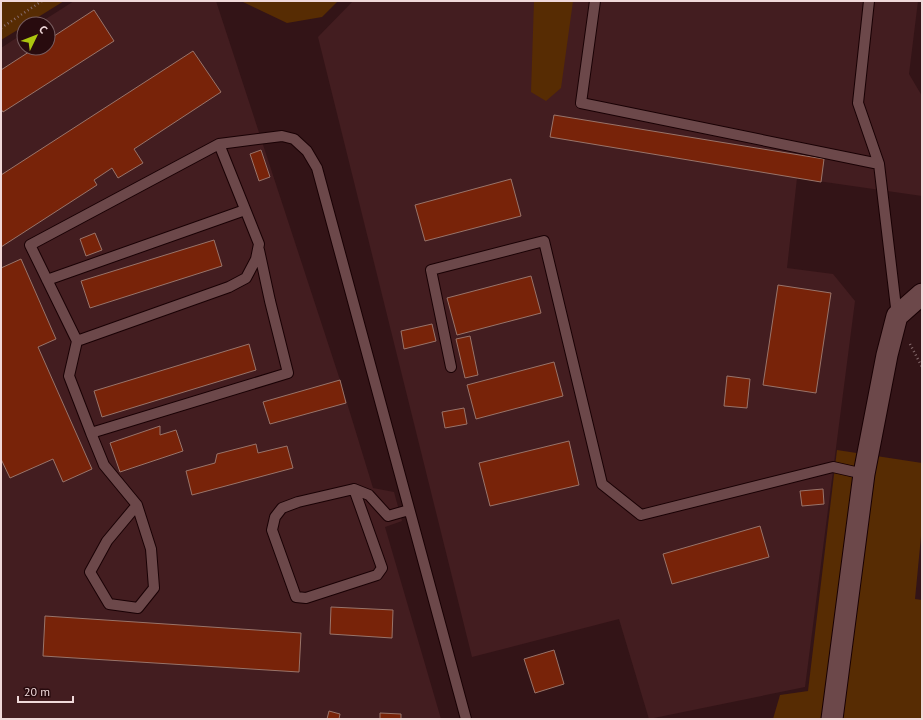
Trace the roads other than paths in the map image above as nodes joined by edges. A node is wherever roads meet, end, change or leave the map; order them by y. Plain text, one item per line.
1 (595, 1) edge
2 (869, 1) edge
3 (219, 144) junction
4 (879, 164) junction
5 (245, 210) junction
6 (258, 247) junction
7 (47, 280) junction
8 (922, 294) edge
9 (897, 316) junction
10 (77, 341) junction
11 (451, 367) dead end
12 (91, 433) junction
13 (864, 474) junction
14 (354, 489) junction
15 (137, 505) junction
16 (409, 510) junction
17 (466, 719) edge
18 (832, 719) edge

1 - 4 lane
2 - 4 lane
3 - 5 lane
3 - 7 lane
3 - 16 lane
4 - 9 lane
5 - 6 lane
5 - 7 lane
6 - 10 lane
6 - 12 lane
7 - 10 lane
8 - 9 street
9 - 13 street
10 - 12 lane
11 - 13 lane
12 - 15 lane
13 - 18 street
14 - 14 lane
14 - 16 lane
15 - 15 lane
16 - 17 lane

